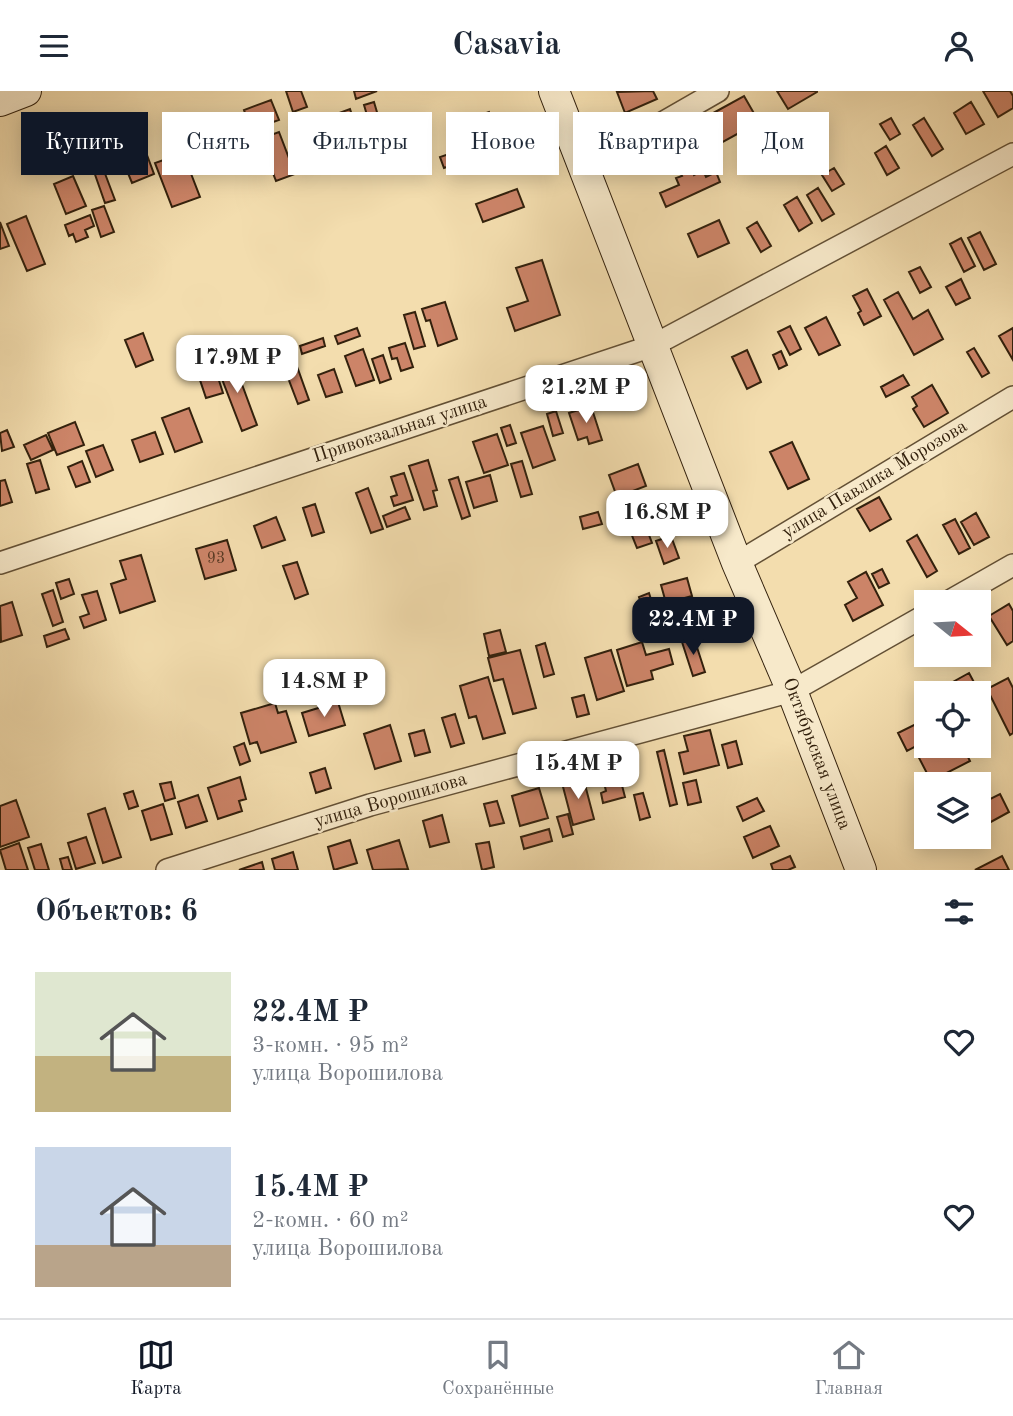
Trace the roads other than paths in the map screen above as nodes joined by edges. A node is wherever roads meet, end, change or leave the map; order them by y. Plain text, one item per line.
1 (26, 91) edge
2 (554, 91) edge
3 (718, 91) edge
4 (0, 101) edge
5 (681, 112) edge
6 (573, 140) edge
7 (1013, 154) edge
8 (587, 175) edge
9 (652, 346) junction
10 (1013, 397) edge
11 (0, 563) edge
12 (737, 563) junction
13 (1013, 565) edge
14 (969, 590) edge
15 (914, 622) edge
16 (792, 691) junction
17 (167, 870) edge
18 (861, 870) edge

1 - 4 street
2 - 6 street, Октябрьская улица
3 - 5 street
7 - 9 street, Привокзальная улица
8 - 9 street, Октябрьская улица
9 - 11 street, Привокзальная улица
9 - 12 street, Октябрьская улица
10 - 12 street, улица Павлика Морозова
12 - 16 street, Октябрьская улица
13 - 14 street
15 - 16 street, улица Ворошилова
16 - 17 street, улица Ворошилова
16 - 18 street, Октябрьская улица

